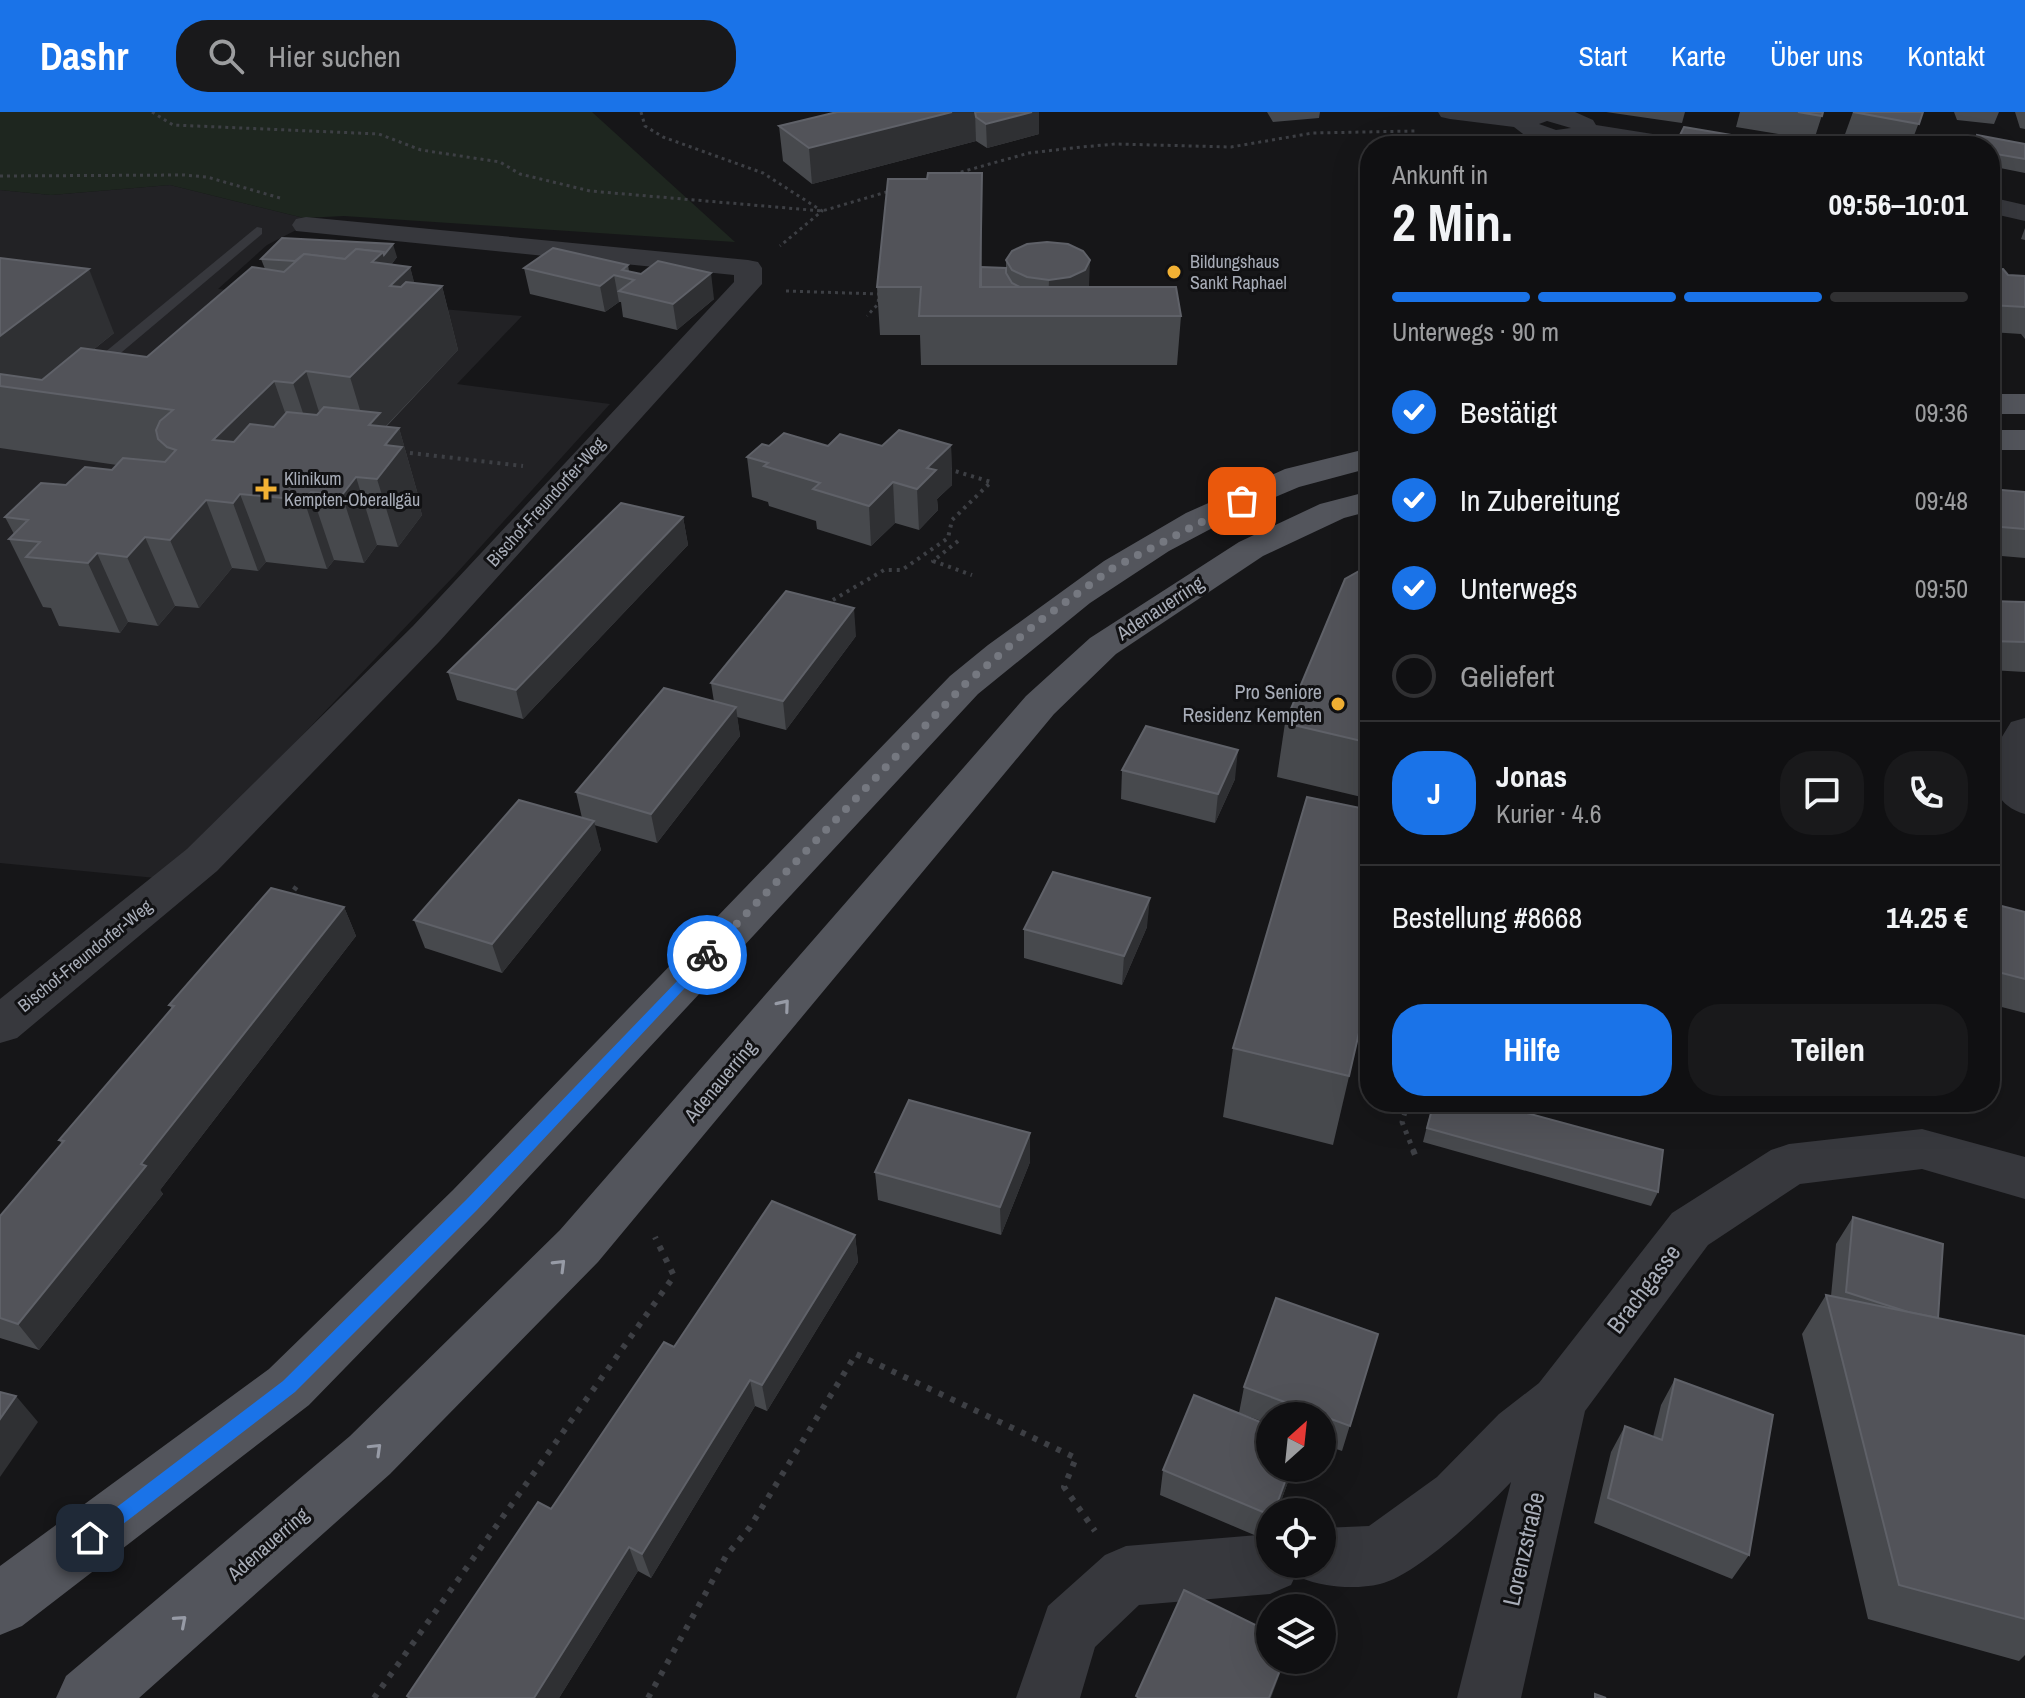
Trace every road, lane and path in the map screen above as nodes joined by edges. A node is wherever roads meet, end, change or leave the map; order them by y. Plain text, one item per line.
1 (152, 112) edge
2 (641, 112) edge
3 (1450, 112) edge
4 (1557, 128) edge
5 (1418, 131) dead end
6 (1616, 136) edge
7 (0, 176) edge
8 (943, 177) edge
9 (893, 191) edge
10 (2000, 207) edge
11 (822, 211) junction
12 (2025, 213) edge
13 (314, 226) joint
14 (257, 231) dead end
15 (745, 279) junction
16 (867, 316) dead end
17 (78, 382) edge
18 (2000, 404) edge
19 (2025, 404) edge
20 (2000, 440) edge
21 (2025, 440) edge
22 (400, 452) edge
23 (1360, 461) edge
24 (932, 463) edge
25 (573, 472) junction
26 (1360, 504) edge
27 (948, 538) junction
28 (972, 575) dead end
29 (816, 610) edge
30 (2025, 731) edge
31 (2000, 755) edge
32 (2000, 762) edge
33 (2025, 800) edge
34 (297, 886) dead end
35 (287, 899) edge
36 (0, 1025) edge
37 (1405, 1112) edge
38 (1418, 1162) dead end
39 (2025, 1178) edge
40 (674, 1276) dead end
41 (1559, 1401) junction
42 (1336, 1557) edge
43 (1256, 1565) edge
44 (1126, 1576) junction
45 (0, 1604) edge
46 (88, 1698) edge
47 (374, 1698) edge
48 (648, 1698) edge
49 (1048, 1698) edge
50 (1489, 1698) edge

1 - 11 path
2 - 11 path
3 - 4 street
4 - 6 street
5 - 8 path
7 - 13 path
9 - 11 path
10 - 12 street
11 - 15 path
13 - 15 street
14 - 17 lane
15 - 16 path
15 - 25 street, Bischof-Freundorfer-Weg
18 - 19 main road
20 - 21 main road
22 - 25 path
23 - 45 main road
24 - 27 path
25 - 36 street, Bischof-Freundorfer-Weg
46 -> 26 main road, Adenauerring
27 - 28 path
27 - 29 path
30 - 31 street
32 - 33 street
34 - 35 path
37 - 38 path
39 - 41 street, Brachgasse
40 - 47 path
41 - 42 street, Brachgasse
41 - 50 street, Lorenzstraße
43 - 44 street
44 - 48 path
44 - 49 street

